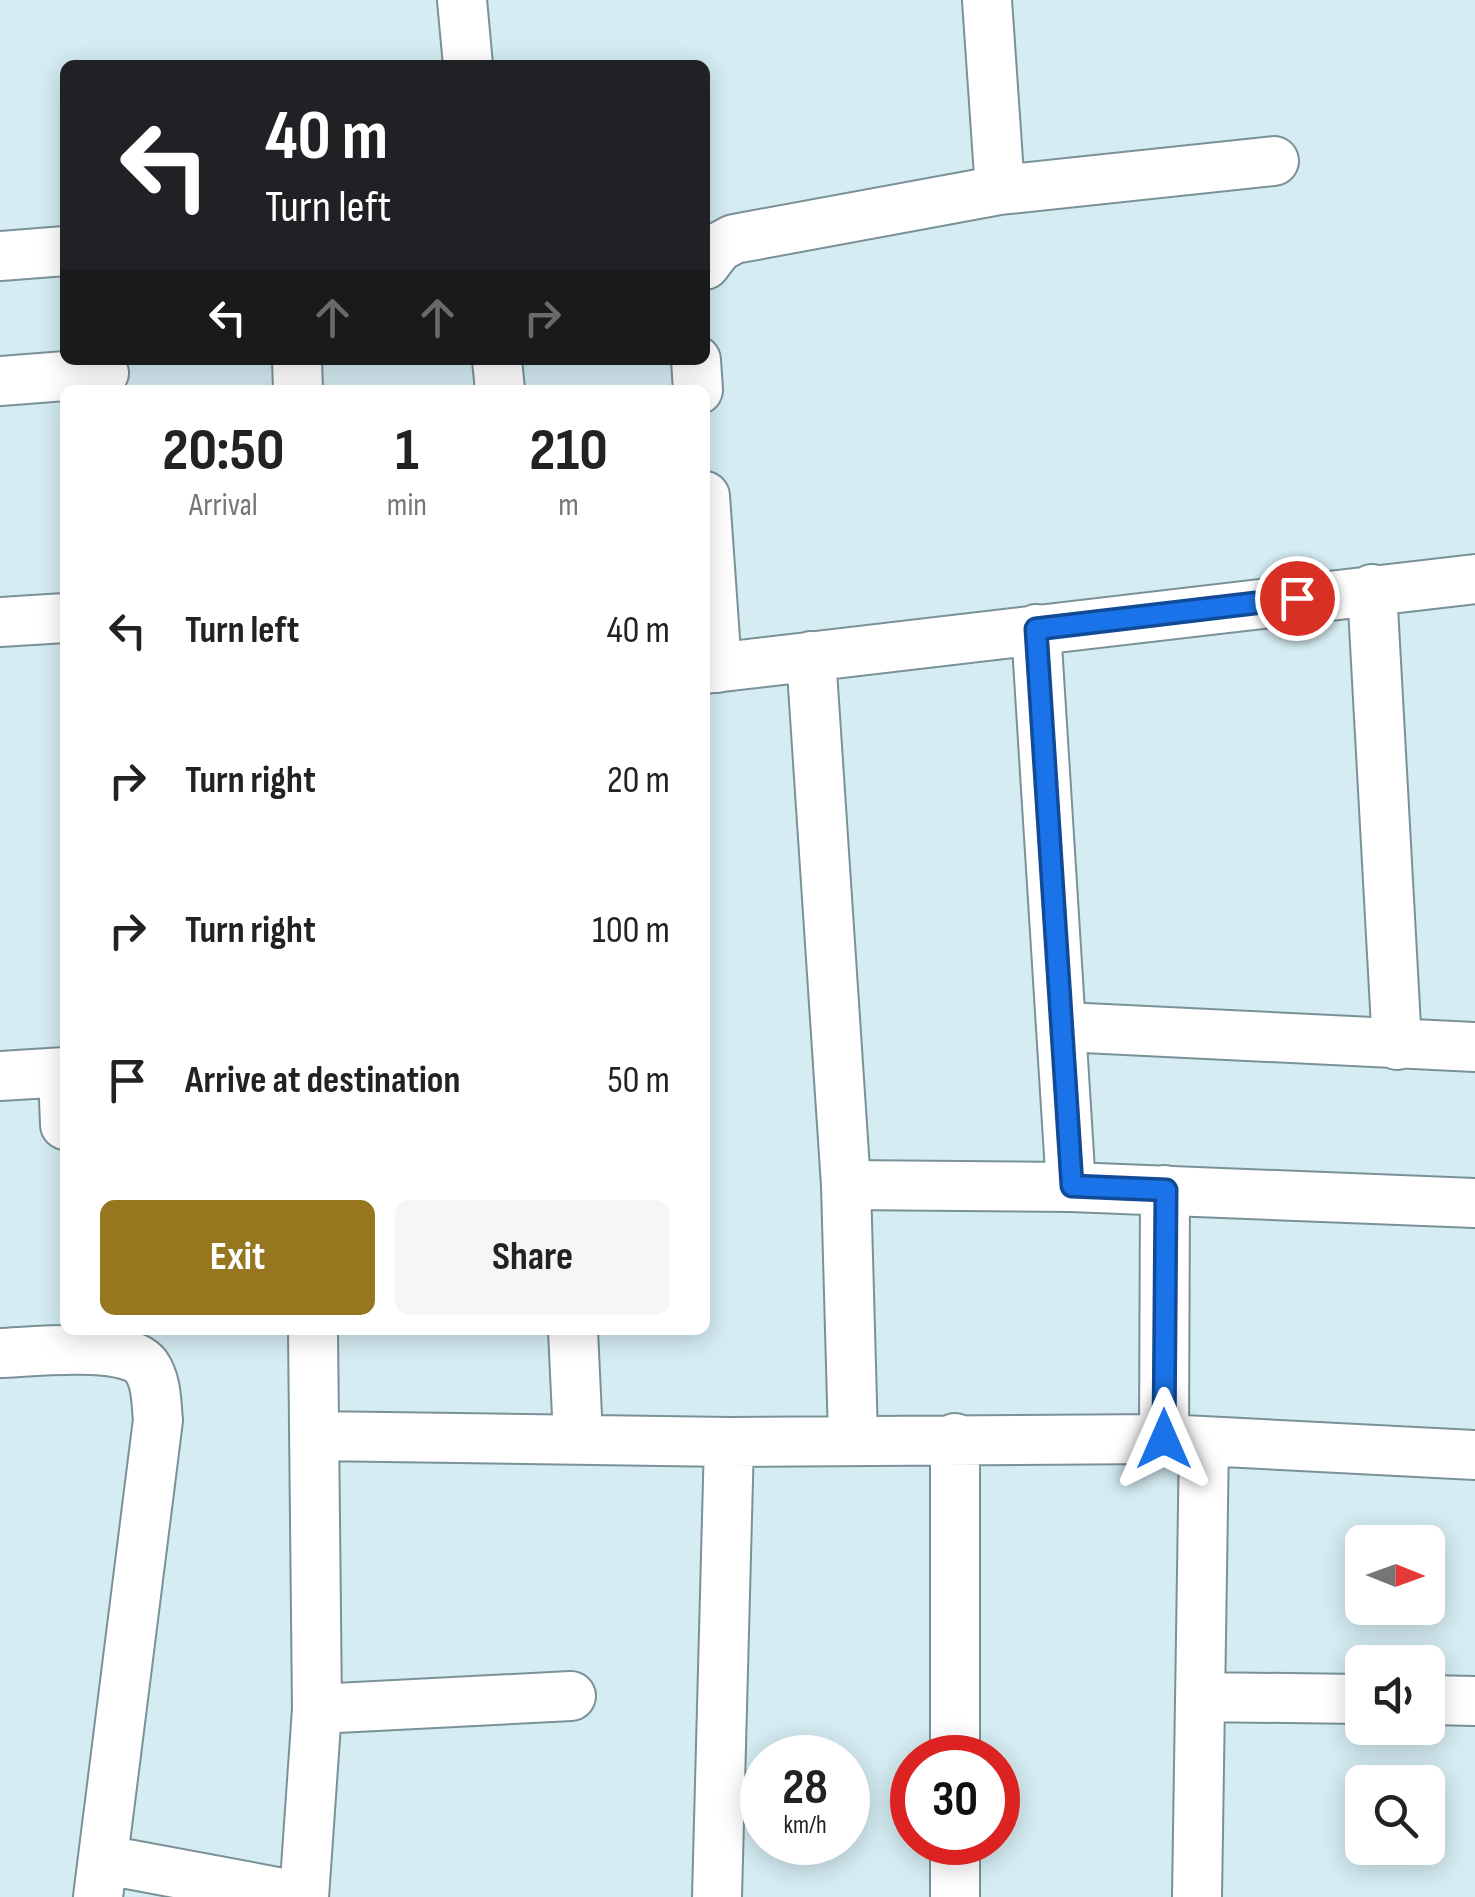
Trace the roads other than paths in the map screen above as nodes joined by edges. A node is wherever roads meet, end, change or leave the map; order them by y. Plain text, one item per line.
1 (462, 0) edge
2 (987, 0) edge
3 (468, 60) edge
4 (1274, 161) dead end
5 (1000, 190) junction
6 (60, 251) edge
7 (0, 256) edge
8 (710, 259) edge
9 (104, 374) edge
10 (0, 381) edge
11 (1475, 580) edge
12 (1372, 589) junction
13 (60, 618) edge
14 (0, 622) edge
15 (1036, 629) junction
16 (710, 640) edge
17 (811, 656) junction
18 (711, 669) edge
19 (1064, 1027) junction
20 (1397, 1045) junction
21 (1475, 1047) edge
22 (60, 1072) edge
23 (0, 1076) edge
24 (846, 1185) junction
25 (1072, 1186) junction
26 (1166, 1190) junction
27 (1475, 1203) edge
28 (312, 1335) edge
29 (573, 1335) edge
30 (71, 1341) edge
31 (0, 1352) edge
32 (314, 1436) junction
33 (578, 1438) junction
34 (852, 1438) junction
35 (955, 1438) junction
36 (1184, 1440) junction
37 (730, 1442) junction
38 (1475, 1455) edge
39 (571, 1696) dead end
40 (1200, 1697) junction
41 (1345, 1699) edge
42 (1445, 1700) edge
43 (1475, 1700) edge
44 (317, 1709) junction
45 (955, 1735) edge
46 (955, 1865) edge
47 (102, 1878) edge
48 (717, 1897) edge
49 (955, 1897) edge
50 (1197, 1897) edge

1 - 3 street
2 - 5 street
4 - 5 street
5 - 8 street
6 - 7 street
9 - 10 street
11 - 12 street
12 - 15 street
12 - 20 street
13 - 14 street
15 - 17 street
15 - 19 street
16 - 18 street
17 - 18 street
17 - 24 street
19 - 20 street
19 - 25 street
20 - 21 street
22 - 23 street
24 - 25 street
24 - 34 street
25 - 26 street
26 - 27 street
26 - 36 street
28 - 32 street
29 - 33 street
30 - 31 street
30 - 47 street
32 - 33 street
32 - 44 street
33 - 37 street
34 - 35 street
34 - 37 street
35 - 36 street
35 - 45 street
36 - 38 street
36 - 40 street
37 - 48 street
39 - 44 street
40 - 41 street
40 - 50 street
42 - 43 street
44 - 47 street
46 - 49 street

